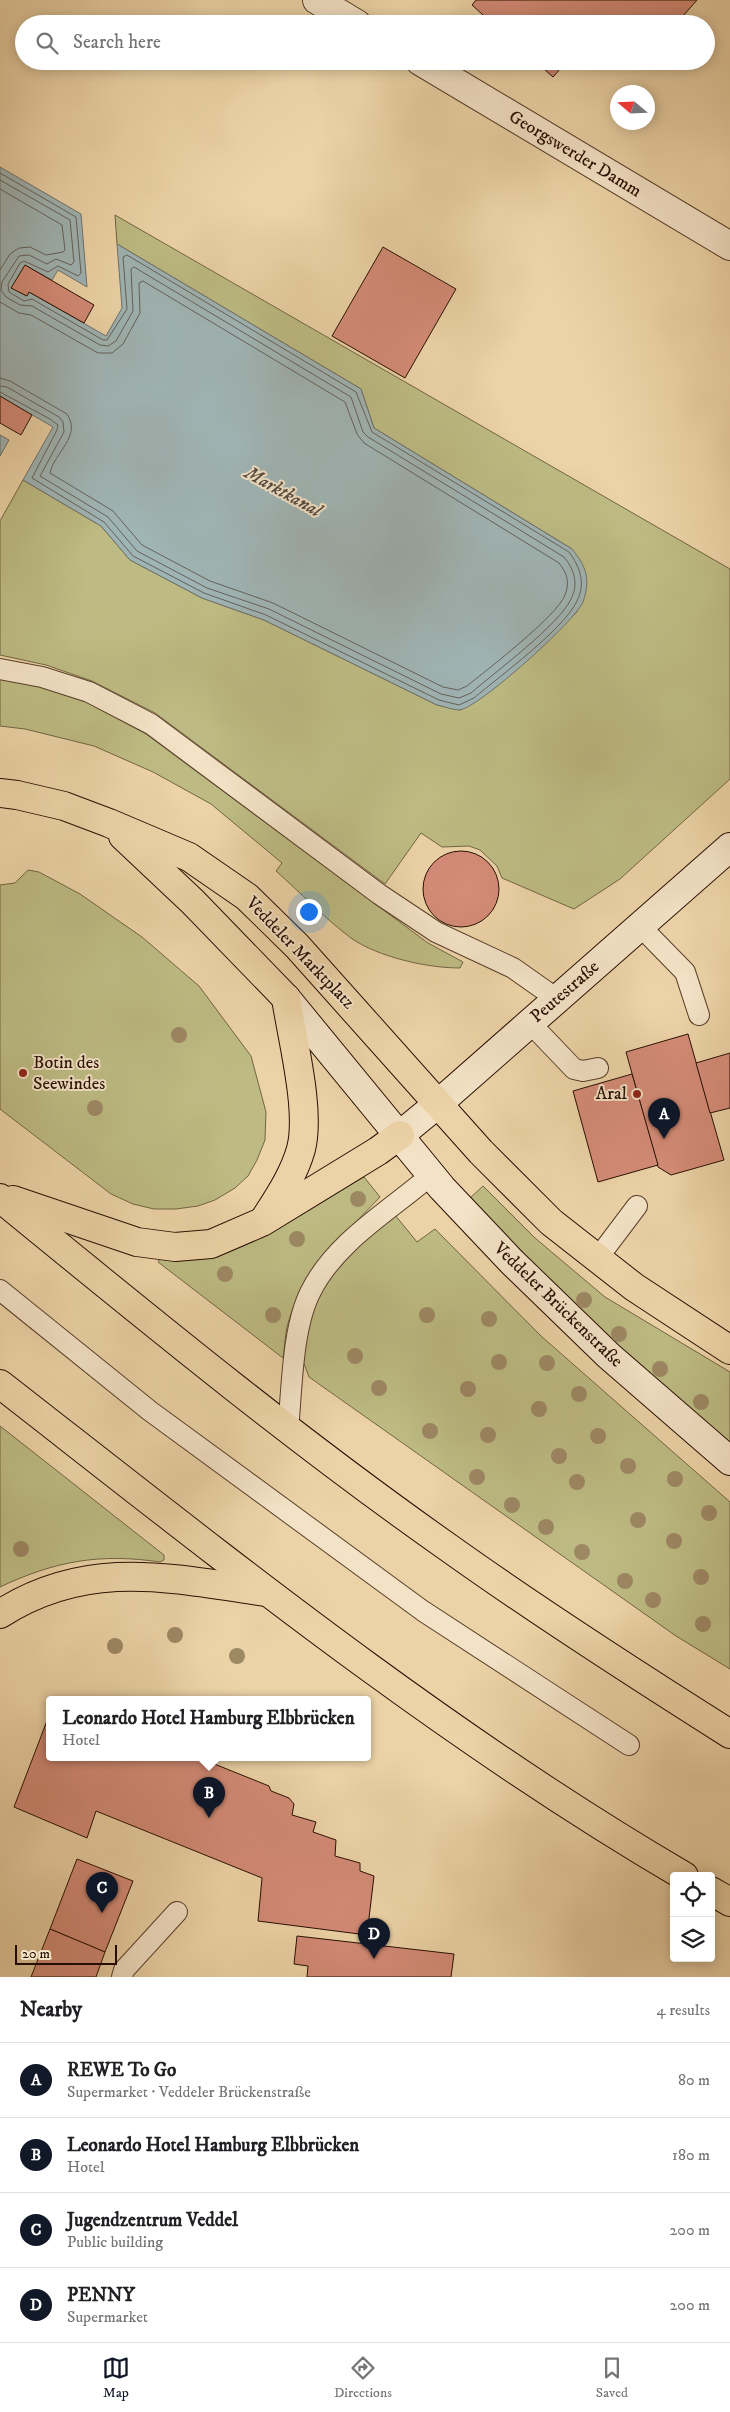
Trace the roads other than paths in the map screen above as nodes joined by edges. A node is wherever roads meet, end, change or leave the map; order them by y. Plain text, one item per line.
1 (317, 0) edge
2 (342, 15) edge
3 (435, 70) edge
4 (730, 246) edge
5 (0, 669) edge
6 (0, 793) edge
7 (109, 823) junction
8 (730, 847) edge
9 (640, 926) junction
10 (286, 998) junction
11 (557, 999) junction
12 (698, 1015) dead end
13 (530, 1023) junction
14 (598, 1068) dead end
15 (438, 1104) junction
16 (400, 1135) junction
17 (432, 1175) junction
18 (0, 1196) edge
19 (638, 1206) dead end
20 (262, 1222) junction
21 (597, 1258) junction
22 (0, 1290) edge
23 (730, 1350) edge
24 (0, 1384) edge
25 (288, 1430) junction
26 (730, 1461) edge
27 (267, 1593) junction
28 (0, 1614) edge
29 (730, 1734) edge
30 (629, 1745) dead end
31 (677, 1872) edge
32 (715, 1893) edge
33 (730, 1902) edge
34 (177, 1912) dead end
35 (122, 1977) edge

1 - 2 street
3 - 4 street, Georgswerder Damm
5 - 11 lane
6 - 7 main road, Veddeler Marktplatz
7 - 10 main road, Veddeler Marktplatz
7 - 15 main road, Veddeler Marktplatz
8 - 9 street, Peutestraße
9 - 11 street, Peutestraße
9 - 12 lane
10 - 16 street, Veddeler Marktplatz
10 - 20 main road
11 - 13 street, Peutestraße
13 - 14 lane
13 - 15 street, Peutestraße
15 - 16 street, Peutestraße
15 - 21 main road
16 - 17 street, Veddeler Brückenstraße
16 - 20 main road
17 - 25 lane
17 - 26 street, Veddeler Brückenstraße
18 - 20 main road
18 - 25 main road
19 - 21 lane
21 - 23 main road
22 - 30 lane
24 - 27 main road
25 - 29 main road
27 - 28 main road
27 - 31 main road
32 - 33 main road
34 - 35 lane

